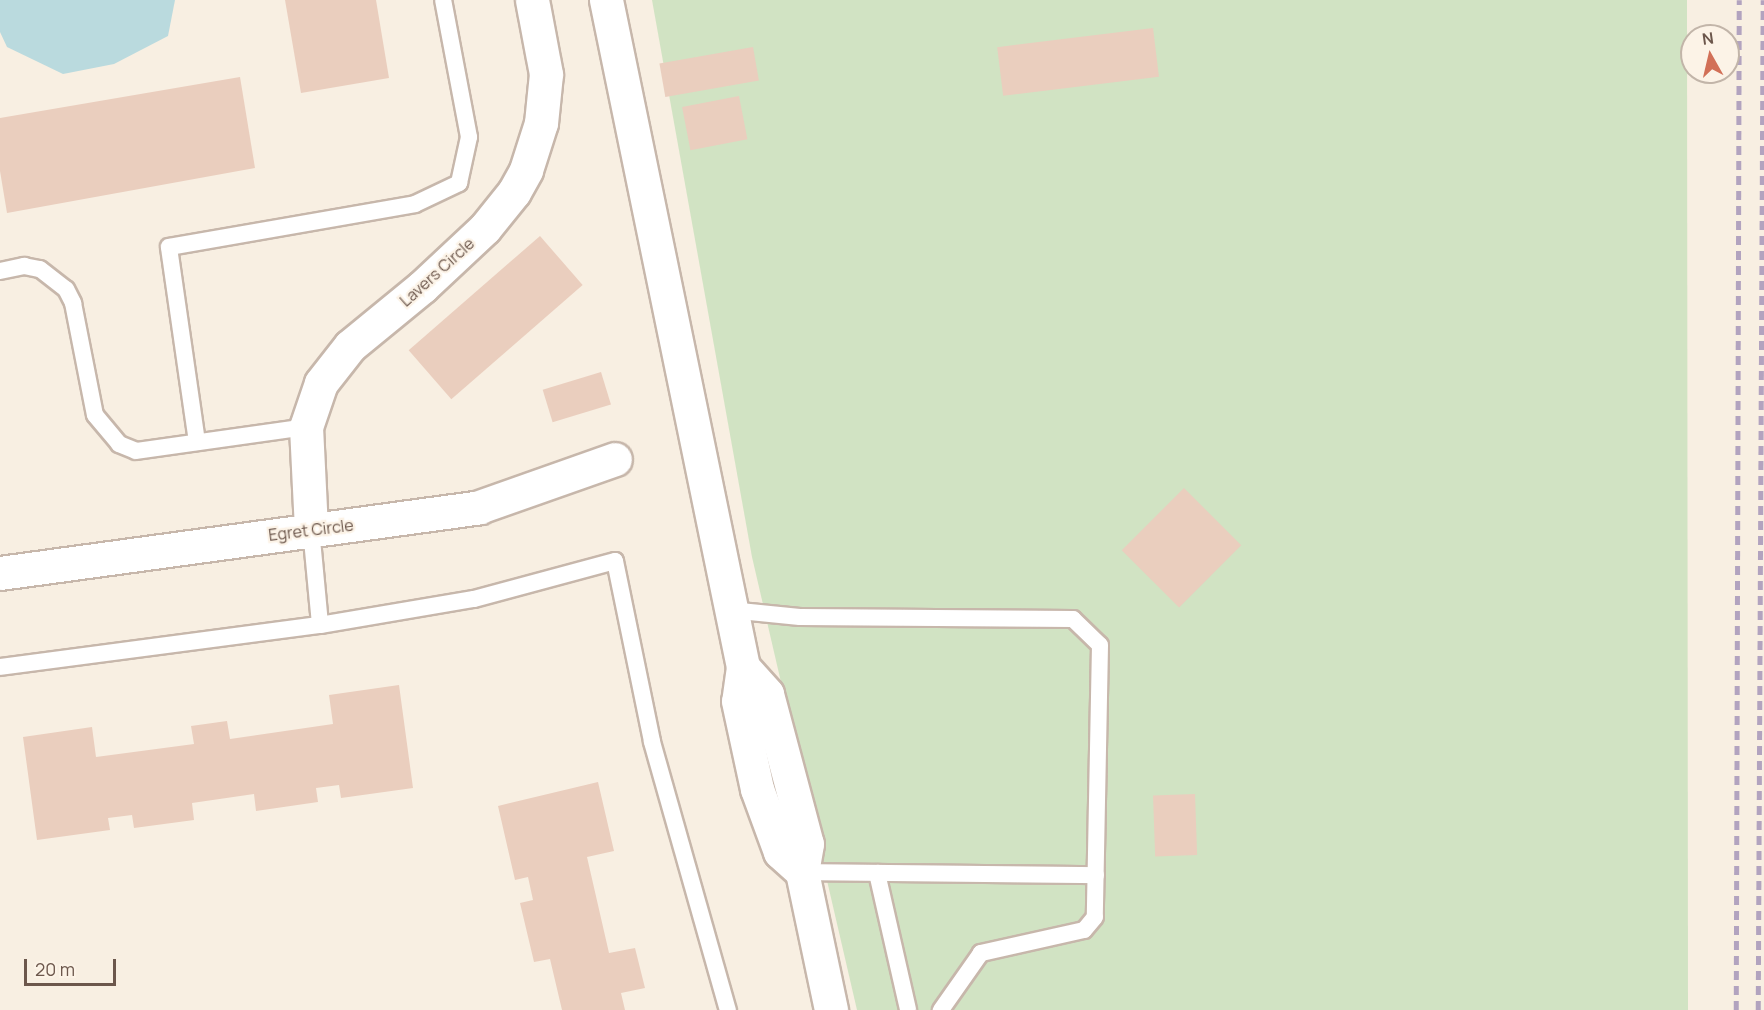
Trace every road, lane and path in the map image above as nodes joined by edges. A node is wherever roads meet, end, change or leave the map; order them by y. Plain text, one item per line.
1 (443, 0) edge
2 (532, 0) edge
3 (606, 0) edge
4 (0, 271) edge
5 (306, 427) junction
6 (197, 442) junction
7 (615, 459) dead end
8 (311, 529) junction
9 (0, 573) edge
10 (730, 610) junction
11 (320, 625) junction
12 (0, 668) edge
13 (802, 872) junction
14 (877, 873) junction
15 (1096, 875) junction
16 (728, 1010) edge
17 (831, 1010) edge
18 (908, 1010) edge
19 (941, 1010) edge

1 - 6 lane
2 - 5 street, Lavers Circle
3 - 10 street
4 - 6 lane
5 - 6 lane
5 - 8 street, Lavers Circle
7 - 8 street, Egret Circle
8 - 9 street, Egret Circle
8 - 11 lane
10 - 13 street
10 - 15 lane
11 - 12 lane
11 - 16 lane
13 - 14 lane
13 - 17 street
14 - 15 lane
14 - 18 lane
15 - 19 lane

